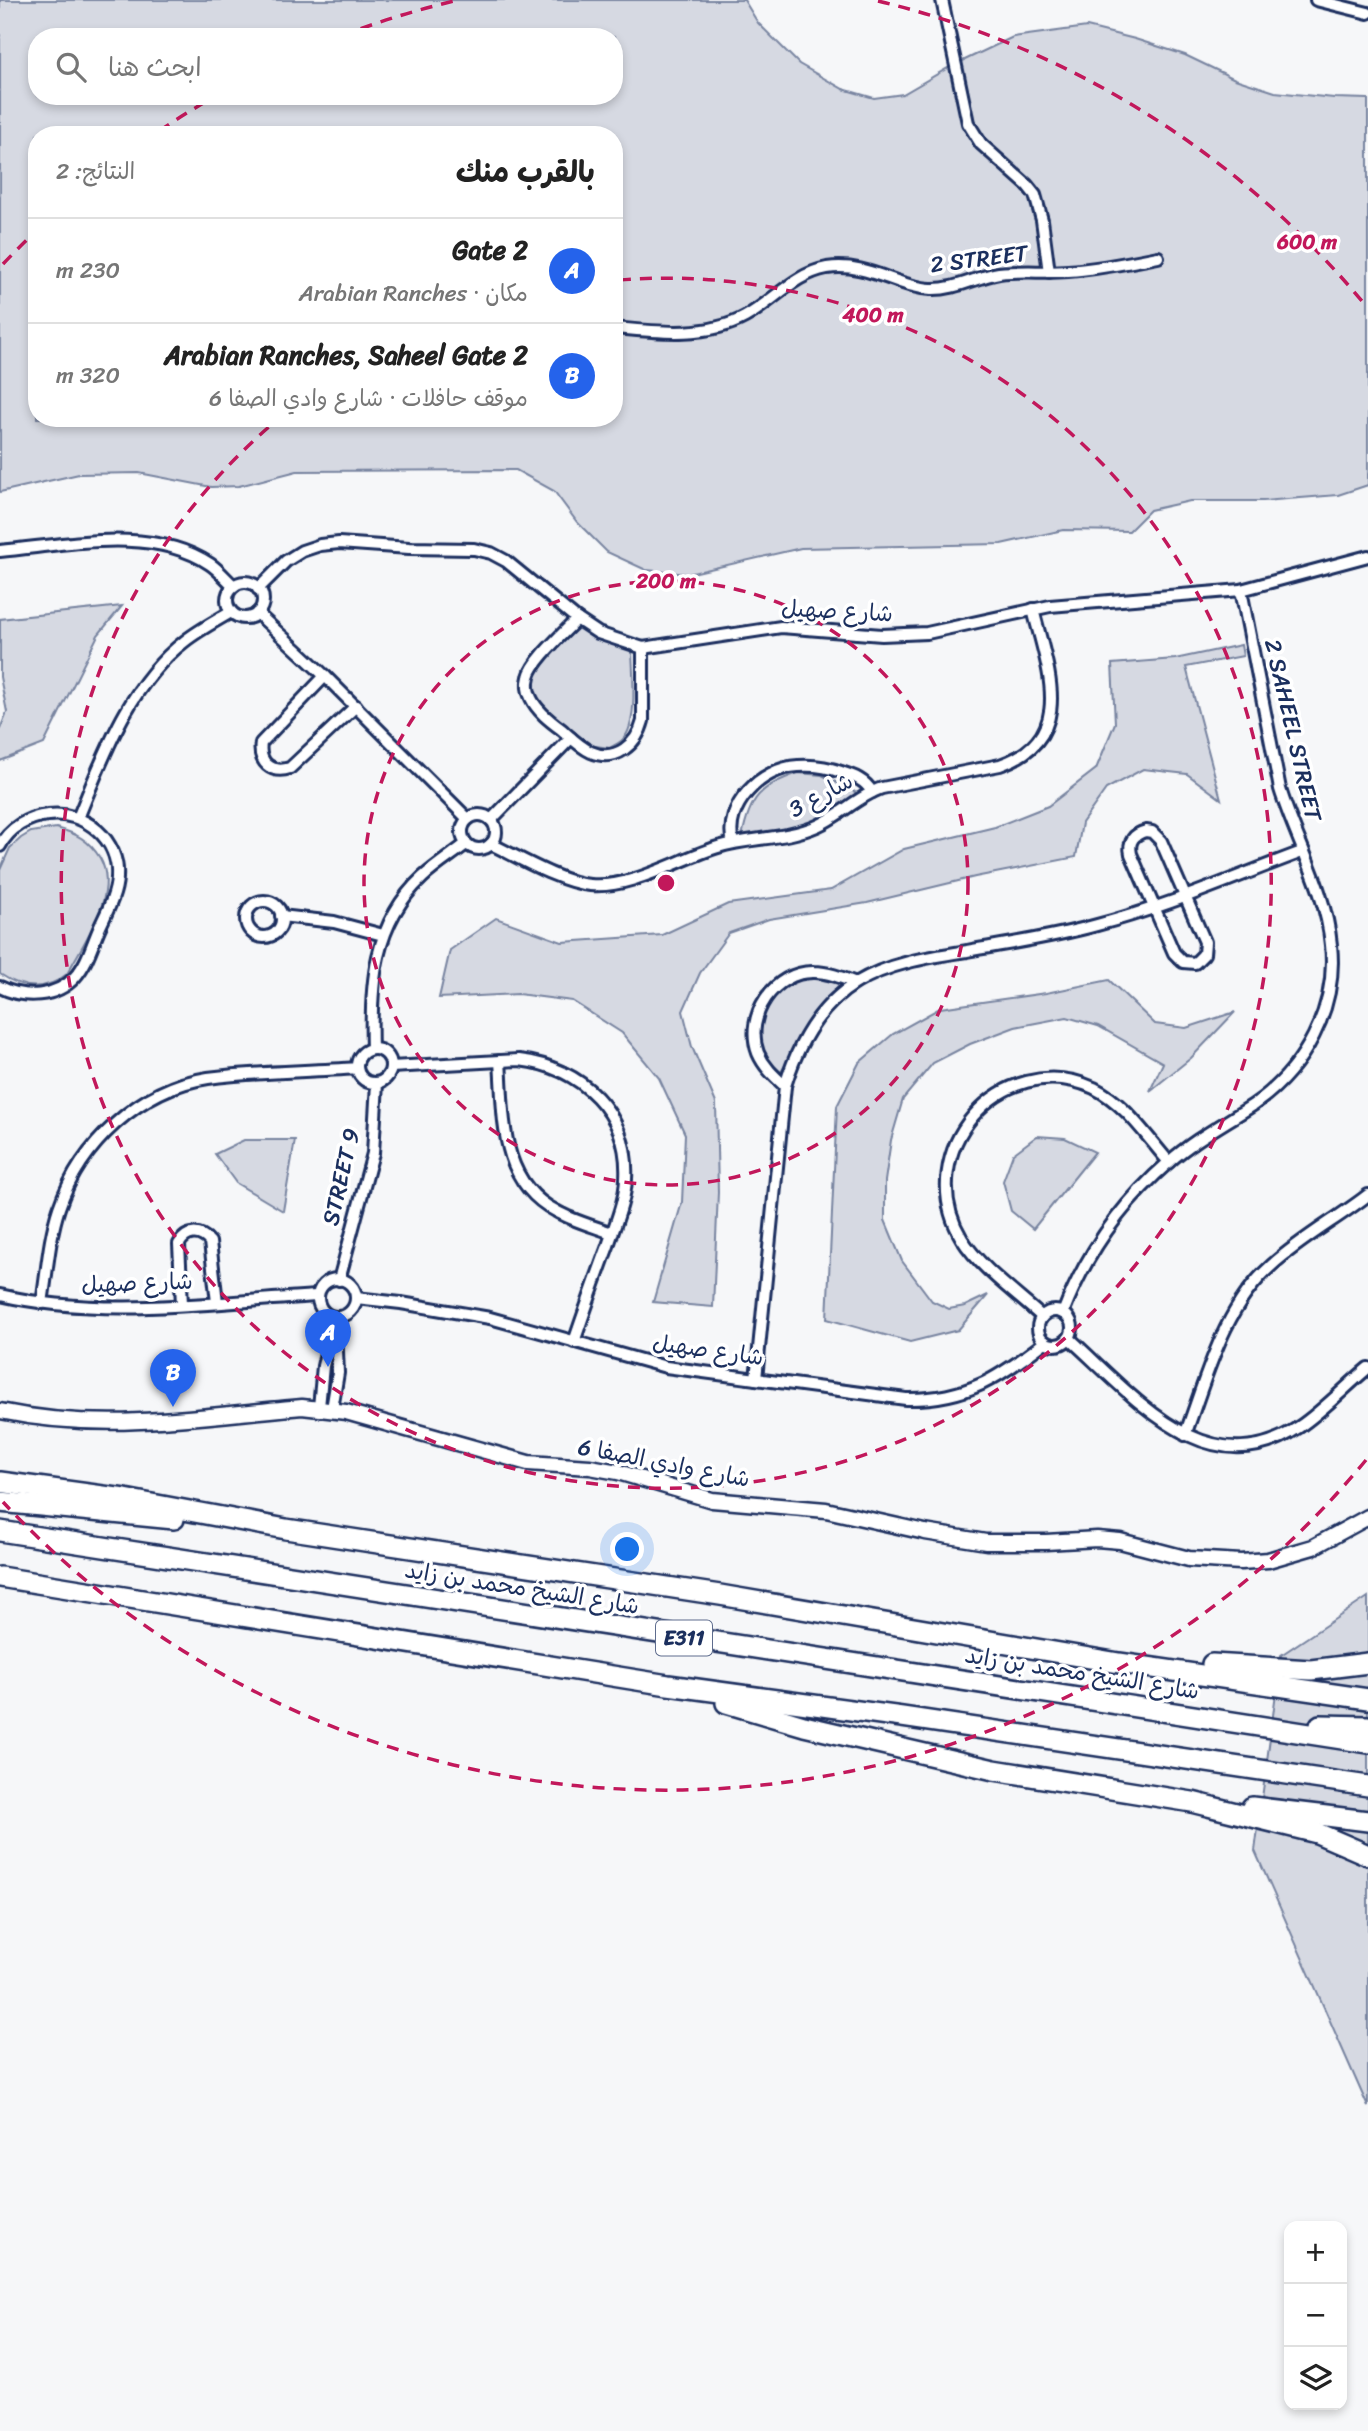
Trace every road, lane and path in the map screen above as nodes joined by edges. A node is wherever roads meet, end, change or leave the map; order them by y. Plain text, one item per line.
1 (942, 0) edge
2 (1316, 0) edge
3 (1368, 13) edge
4 (1158, 257) dead end
5 (1049, 272) junction
6 (623, 328) edge
7 (0, 551) edge
8 (1368, 556) edge
9 (234, 586) junction
10 (258, 589) junction
11 (1241, 590) junction
12 (1033, 609) junction
13 (231, 612) junction
14 (257, 613) junction
15 (577, 620) junction
16 (643, 648) junction
17 (325, 676) junction
18 (356, 706) junction
19 (571, 738) junction
20 (872, 792) junction
21 (78, 818) junction
22 (468, 819) junction
23 (491, 820) junction
24 (466, 844) junction
25 (491, 844) junction
26 (733, 844) junction
27 (0, 846) edge
28 (1302, 852) junction
29 (1185, 895) junction
30 (1154, 908) junction
31 (281, 916) dead end
32 (383, 935) junction
33 (856, 983) junction
34 (1, 989) edge
35 (372, 1049) junction
36 (500, 1061) junction
37 (391, 1067) junction
38 (357, 1068) junction
39 (377, 1083) junction
40 (785, 1086) junction
41 (1169, 1162) junction
42 (1368, 1195) edge
43 (612, 1233) junction
44 (339, 1279) junction
45 (0, 1295) edge
46 (318, 1296) junction
47 (356, 1298) junction
48 (217, 1301) junction
49 (42, 1303) junction
50 (182, 1304) junction
51 (1063, 1313) junction
52 (328, 1315) junction
53 (342, 1317) junction
54 (1042, 1317) junction
55 (1069, 1338) junction
56 (574, 1342) junction
57 (1045, 1342) junction
58 (332, 1343) junction
59 (1368, 1368) edge
60 (756, 1379) junction
61 (321, 1390) junction
62 (335, 1392) junction
63 (325, 1408) junction
64 (0, 1411) edge
65 (1185, 1435) junction
66 (0, 1482) edge
67 (0, 1502) edge
68 (1364, 1518) edge
69 (286, 1529) junction
70 (0, 1531) edge
71 (0, 1577) edge
72 (1119, 1662) junction
73 (1368, 1663) edge
74 (668, 1685) junction
75 (1368, 1699) edge
76 (1262, 1725) junction
77 (1368, 1726) edge
78 (1368, 1743) edge
79 (1368, 1786) edge
80 (1192, 1802) junction
81 (1368, 1821) edge
82 (1368, 1855) edge

1 - 5 street
2 - 3 street
4 - 5 street, 2 STREET
5 - 6 street, 2 STREET
7 - 9 street
8 - 11 street, شارع صهيل
9 - 10 street
9 - 13 street
10 - 14 street
10 - 15 street, شارع صهيل
11 - 12 street, شارع صهيل
11 - 28 street, 2 SAHEEL STREET
12 - 16 street, شارع صهيل
12 - 20 street, 3 شارع
13 - 14 street
13 - 21 street
14 - 17 street
15 - 16 street, شارع صهيل
15 - 19 street
16 - 19 street
17 - 18 street
17 - 18 street
18 - 22 street
19 - 23 street
20 - 26 street, 3 شارع
20 - 26 street
21 - 27 street
21 - 34 street
22 - 23 street
22 - 24 street
23 - 25 street
24 - 25 street
24 - 32 street
25 - 26 street, 3 شارع
28 - 29 street
28 - 41 street, 2 SAHEEL STREET
29 - 30 street
29 - 30 street
29 - 30 street
30 - 33 street
31 - 32 street
32 - 35 street
33 - 40 street
33 - 40 street
35 - 37 street
35 - 38 street
36 - 37 street
36 - 43 street
36 - 43 street
37 - 39 street
38 - 39 street
38 - 49 street
39 - 44 street, STREET 9
40 - 60 street
41 - 51 street, 2 SAHEEL STREET
41 - 54 street
42 - 65 street
43 - 56 street
44 - 46 street
44 - 47 street
45 - 49 street, شارع صهيل
46 - 48 street, شارع صهيل
46 - 52 street
47 - 53 street
47 - 56 street, شارع صهيل
48 - 50 street, شارع صهيل
48 - 50 street
49 - 50 street, شارع صهيل
51 - 54 street
51 - 55 street
52 - 53 street
52 - 58 street
53 - 58 street
54 - 57 street
55 - 57 street
55 - 65 street
56 - 60 street, شارع صهيل
57 - 60 street, شارع صهيل
58 - 61 street
58 - 62 street
59 - 65 street
61 - 62 street
61 - 63 street
62 - 63 street
63 - 64 street, شارع وادي الصفا 6
63 - 68 street, شارع وادي الصفا 6
66 - 69 highway
67 - 69 highway
69 - 72 highway
70 - 76 highway, شارع الشيخ محمد بن زايد / E311
71 - 74 highway, E311
72 - 73 highway
72 - 75 highway
74 - 79 highway, E311
74 - 80 highway
76 - 77 highway
76 - 78 highway, شارع الشيخ محمد بن زايد / E311
80 - 81 highway
80 - 82 highway

